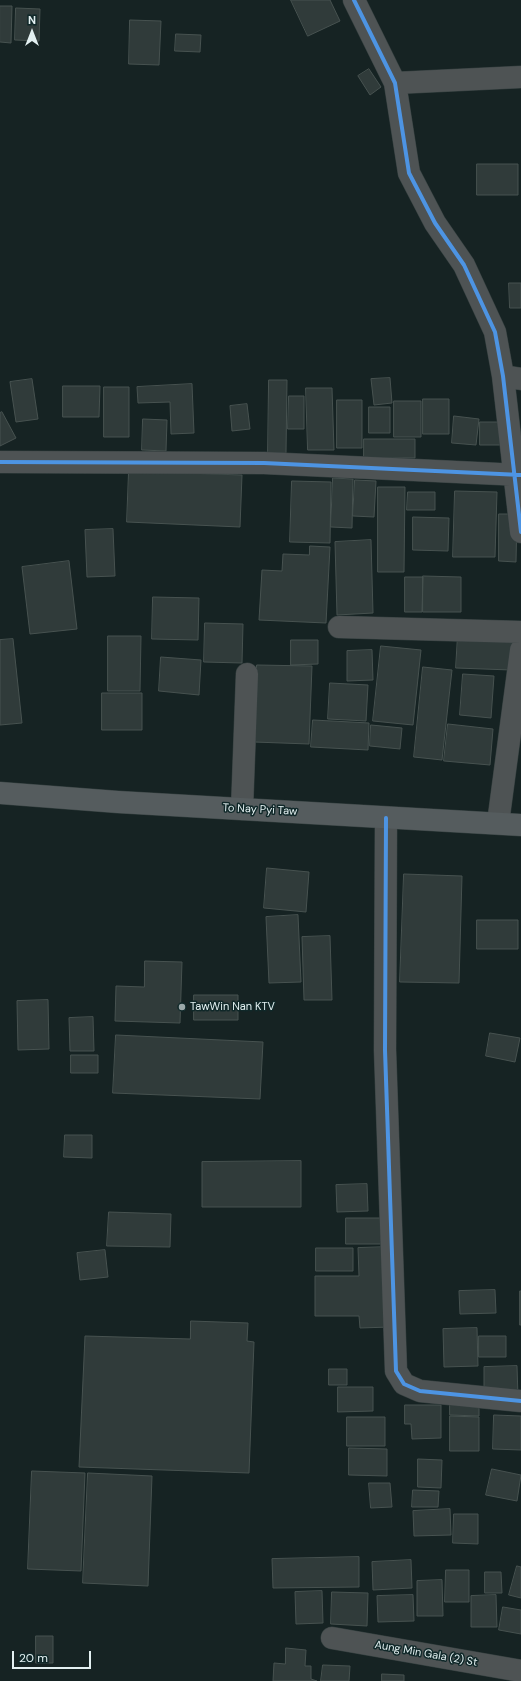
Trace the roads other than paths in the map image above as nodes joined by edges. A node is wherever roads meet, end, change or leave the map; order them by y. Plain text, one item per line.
1 (354, 0) edge
2 (521, 77) edge
3 (395, 83) junction
4 (512, 378) edge
5 (0, 462) edge
6 (517, 475) edge
7 (521, 532) edge
8 (339, 627) dead end
9 (521, 632) edge
10 (521, 650) edge
11 (247, 674) dead end
12 (0, 793) edge
13 (242, 809) junction
14 (386, 818) junction
15 (498, 823) junction
16 (521, 825) edge
17 (521, 1401) edge
18 (332, 1638) dead end
19 (521, 1671) edge

1 - 3 street
2 - 3 street
3 - 4 street
4 - 6 street
5 - 6 street
6 - 7 street
8 - 9 street
10 - 15 street
11 - 13 street
12 - 13 main road, To Nay Pyi Taw
13 - 14 main road, To Nay Pyi Taw
14 - 15 main road, To Nay Pyi Taw
14 - 17 street
15 - 16 main road, To Nay Pyi Taw
18 - 19 street, Aung Min Gala (2) St

